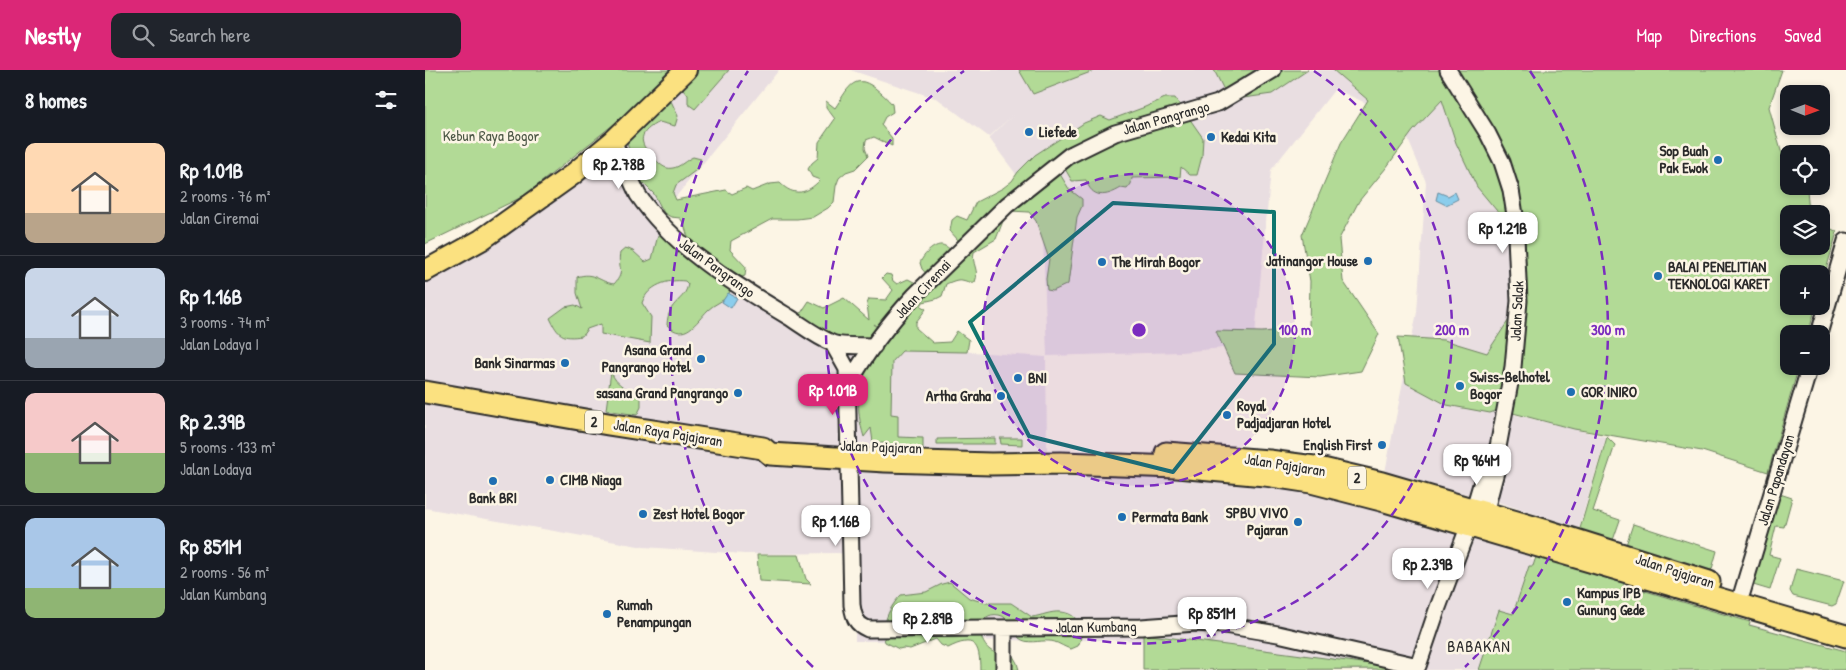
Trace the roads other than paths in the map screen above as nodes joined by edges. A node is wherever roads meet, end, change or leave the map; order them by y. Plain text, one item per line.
1 (686, 70) edge
2 (1273, 70) edge
3 (1448, 70) edge
4 (613, 140) junction
5 (1059, 165) joint
6 (1846, 241) edge
7 (425, 271) edge
8 (1822, 325) edge
9 (833, 344) junction
10 (874, 346) junction
11 (1807, 375) edge
12 (848, 385) junction
13 (425, 392) edge
14 (850, 453) junction
15 (1477, 518) junction
16 (1742, 593) junction
17 (1846, 625) edge
18 (1004, 629) junction
19 (1846, 636) edge
20 (1418, 666) joint
21 (1004, 670) edge

1 - 4 main road
2 - 5 street, Jalan Pangrango
3 - 15 street, Jalan Salak
4 - 7 main road
4 - 9 street, Jalan Pangrango
5 - 10 street, Jalan Ciremai
6 - 8 street
9 - 10 street, Jalan Pangrango
9 - 12 street
10 - 12 street, Jalan Ciremai
11 - 16 street, Jalan Papandayan
12 - 14 street
13 - 14 highway, Jalan Raya Pajajaran / 2
14 - 15 highway, Jalan Pajajaran / 2
14 - 18 street, Jalan Kumbang
15 - 16 highway, Jalan Pajajaran / 2
15 - 19 highway, Jalan Pajajaran / 2
15 - 20 street, Jalan Salak
16 - 17 highway, Jalan Pajajaran / 2
18 - 20 street, Jalan Kumbang
18 - 21 street

